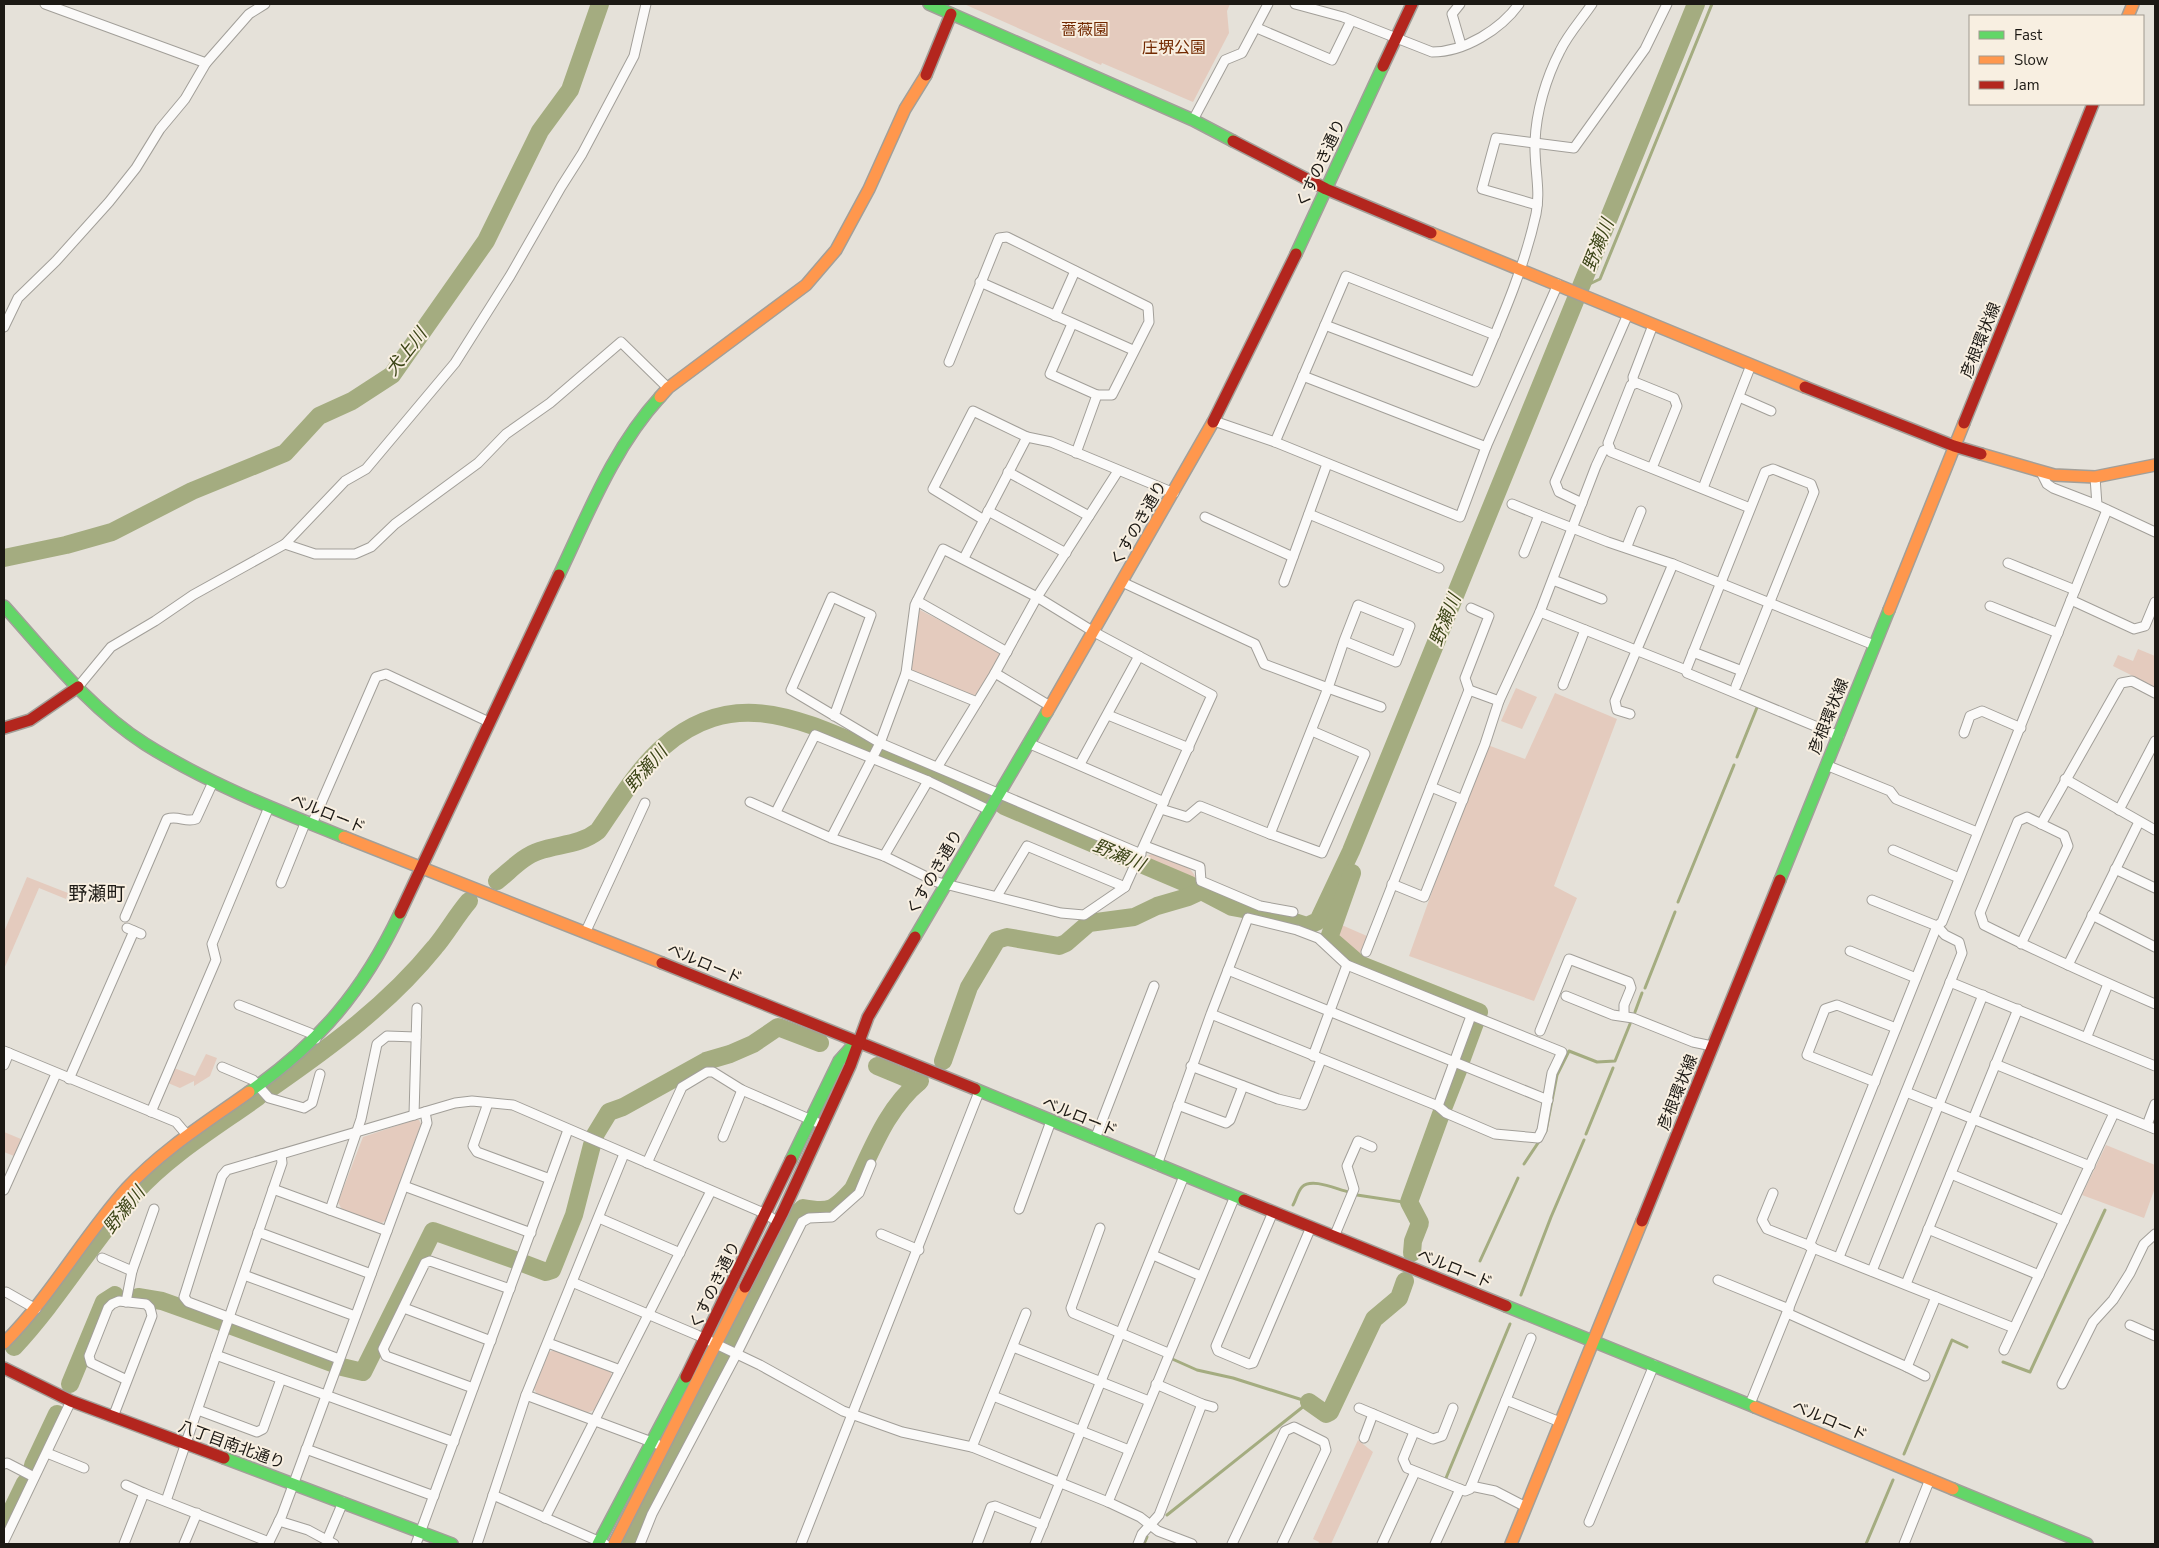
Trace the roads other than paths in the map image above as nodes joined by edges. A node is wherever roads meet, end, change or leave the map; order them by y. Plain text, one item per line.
1 (46, 4) edge
2 (264, 4) edge
3 (646, 4) edge
4 (929, 4) edge
5 (1268, 4) edge
6 (1295, 4) edge
7 (1412, 4) edge
8 (1460, 4) edge
9 (1519, 4) edge
10 (1592, 4) edge
11 (1667, 4) edge
12 (951, 14) junction
13 (1351, 21) junction
14 (1257, 28) junction
15 (1396, 38) junction
16 (1461, 45) junction
17 (206, 63) junction
18 (2093, 105) edge
19 (1194, 120) junction
20 (1535, 143) junction
21 (1326, 189) junction
22 (1537, 205) junction
23 (1521, 268) junction
24 (1075, 271) junction
25 (980, 282) junction
26 (1562, 286) junction
27 (1628, 314) junction
28 (1055, 316) junction
29 (1072, 324) junction
30 (1653, 324) junction
31 (1325, 325) junction
32 (4, 327) edge
33 (1495, 335) junction
34 (1134, 350) junction
35 (949, 362) dead end
36 (1752, 365) junction
37 (1303, 376) junction
38 (1634, 384) junction
39 (668, 388) junction
40 (1097, 395) junction
41 (1739, 398) junction
42 (1771, 411) dead end
43 (1214, 421) junction
44 (1027, 437) junction
45 (1275, 442) junction
46 (1954, 446) junction
47 (1486, 447) junction
48 (1610, 448) junction
49 (1076, 453) junction
50 (1327, 464) junction
51 (2155, 465) edge
52 (1652, 468) junction
53 (1118, 471) junction
54 (1008, 472) junction
55 (2041, 472) junction
56 (2095, 477) junction
57 (1702, 488) junction
58 (1174, 493) junction
59 (1582, 502) junction
60 (1512, 504) dead end
61 (2097, 505) junction
62 (1750, 508) junction
63 (2107, 510) junction
64 (1640, 511) dead end
65 (1309, 514) junction
66 (1539, 515) junction
67 (986, 516) junction
68 (1089, 516) junction
69 (1205, 517) dead end
70 (1574, 528) junction
71 (2155, 532) edge
72 (285, 544) junction
73 (1627, 546) junction
74 (1066, 553) junction
75 (1524, 553) dead end
76 (1293, 557) junction
77 (964, 558) junction
78 (2008, 563) dead end
79 (1673, 564) junction
80 (1439, 568) dead end
81 (1553, 580) junction
82 (1122, 582) junction
83 (1284, 582) dead end
84 (1721, 583) junction
85 (2075, 590) junction
86 (1037, 597) junction
87 (1602, 600) dead end
88 (2072, 600) junction
89 (917, 601) junction
90 (1770, 602) junction
91 (2155, 602) edge
92 (4, 606) edge
93 (1990, 606) dead end
94 (1470, 608) dead end
95 (1540, 612) junction
96 (1585, 630) junction
97 (1094, 632) junction
98 (2058, 633) junction
99 (1344, 641) junction
100 (1874, 645) junction
101 (1637, 651) junction
102 (1007, 652) junction
103 (1693, 652) junction
104 (1139, 656) junction
105 (1686, 670) junction
106 (1742, 671) junction
107 (906, 673) junction
108 (996, 673) junction
109 (1563, 686) dead end
110 (1736, 686) dead end
111 (78, 687) junction
112 (1328, 688) junction
113 (1470, 690) junction
114 (2155, 693) edge
115 (1499, 701) junction
116 (977, 702) junction
117 (1050, 706) junction
118 (1381, 707) dead end
119 (1630, 714) dead end
120 (1108, 715) junction
121 (834, 716) junction
122 (489, 722) junction
123 (4, 728) edge
124 (2021, 728) junction
125 (1312, 731) junction
126 (1964, 733) dead end
127 (1838, 736) junction
128 (2155, 741) edge
129 (1028, 743) junction
130 (1189, 748) junction
131 (876, 752) junction
132 (2151, 758) edge
133 (1080, 764) junction
134 (1826, 765) junction
135 (938, 766) junction
136 (2065, 779) junction
137 (928, 781) junction
138 (213, 782) junction
139 (1431, 787) junction
140 (999, 793) junction
141 (1462, 800) junction
142 (750, 802) dead end
143 (645, 803) dead end
144 (1162, 805) junction
145 (269, 807) junction
146 (989, 810) junction
147 (2120, 810) junction
148 (776, 812) junction
149 (2139, 822) junction
150 (309, 823) junction
151 (2041, 824) junction
152 (2155, 830) edge
153 (1978, 832) junction
154 (1270, 834) junction
155 (830, 838) junction
156 (1893, 850) dead end
157 (884, 856) junction
158 (1140, 856) junction
159 (421, 867) junction
160 (2115, 868) junction
161 (1960, 878) junction
162 (281, 883) dead end
163 (946, 884) junction
164 (1392, 884) junction
165 (1125, 887) junction
166 (2155, 888) edge
167 (997, 896) junction
168 (1872, 900) dead end
169 (1293, 912) dead end
170 (2092, 915) junction
171 (125, 917) dead end
172 (1938, 926) junction
173 (586, 930) junction
174 (134, 931) dead end
175 (2021, 944) junction
176 (2155, 947) edge
177 (1850, 951) dead end
178 (1366, 952) dead end
179 (2068, 964) junction
180 (1347, 965) junction
181 (1228, 970) junction
182 (1916, 978) junction
183 (1950, 982) junction
184 (2108, 984) junction
185 (1154, 986) dead end
186 (1983, 995) junction
187 (1566, 996) dead end
188 (2155, 1004) edge
189 (239, 1005) dead end
190 (417, 1008) dead end
191 (2018, 1009) junction
192 (1330, 1012) junction
193 (1211, 1014) junction
194 (1471, 1016) junction
195 (1624, 1016) junction
196 (1896, 1028) junction
197 (1540, 1031) dead end
198 (2087, 1036) junction
199 (416, 1037) junction
200 (316, 1039) junction
201 (858, 1040) junction
202 (1712, 1046) junction
203 (6, 1052) edge
204 (1317, 1058) junction
205 (1454, 1061) junction
206 (1995, 1064) junction
207 (4, 1065) edge
208 (1191, 1066) junction
209 (2155, 1066) edge
210 (222, 1067) dead end
211 (56, 1074) junction
212 (320, 1074) dead end
213 (69, 1079) junction
214 (1875, 1082) junction
215 (258, 1085) junction
216 (1242, 1086) junction
217 (742, 1090) junction
218 (979, 1092) junction
219 (1906, 1092) junction
220 (1548, 1100) junction
221 (488, 1103) junction
222 (2155, 1104) edge
223 (1178, 1105) junction
224 (1438, 1106) junction
225 (1939, 1106) junction
226 (150, 1112) junction
227 (425, 1112) junction
228 (2114, 1112) junction
229 (414, 1115) junction
230 (1973, 1119) junction
231 (811, 1120) junction
232 (1051, 1121) junction
233 (823, 1126) junction
234 (2151, 1127) edge
235 (568, 1130) junction
236 (358, 1131) junction
237 (187, 1135) junction
238 (723, 1137) dead end
239 (1095, 1139) junction
240 (1372, 1147) dead end
241 (281, 1154) junction
242 (624, 1154) junction
243 (647, 1164) junction
244 (871, 1164) dead end
245 (1157, 1165) junction
246 (2090, 1166) junction
247 (1951, 1174) junction
248 (1184, 1176) junction
249 (550, 1179) junction
250 (404, 1186) junction
251 (273, 1189) junction
252 (4, 1190) edge
253 (711, 1191) junction
254 (1773, 1193) dead end
255 (1234, 1196) junction
256 (154, 1209) dead end
257 (1019, 1209) dead end
258 (330, 1210) junction
259 (1273, 1212) junction
260 (766, 1214) junction
261 (599, 1218) junction
262 (2064, 1221) junction
263 (778, 1222) junction
264 (1100, 1228) dead end
265 (1311, 1228) junction
266 (1928, 1229) junction
267 (387, 1231) junction
268 (258, 1232) junction
269 (530, 1233) junction
270 (881, 1234) dead end
271 (2155, 1234) edge
272 (1334, 1237) junction
273 (1811, 1247) junction
274 (919, 1250) junction
275 (680, 1253) junction
276 (1153, 1255) junction
277 (1839, 1257) junction
278 (102, 1258) dead end
279 (1872, 1271) junction
280 (132, 1272) junction
281 (371, 1274) junction
282 (244, 1275) junction
283 (2039, 1275) junction
284 (1201, 1276) junction
285 (1718, 1280) dead end
286 (572, 1282) junction
287 (1906, 1284) junction
288 (510, 1290) junction
289 (6, 1292) dead end
290 (1936, 1297) junction
291 (126, 1302) junction
292 (404, 1308) junction
293 (36, 1310) junction
294 (1788, 1311) junction
295 (649, 1314) junction
296 (1026, 1314) dead end
297 (356, 1316) junction
298 (229, 1318) junction
299 (2130, 1325) dead end
300 (2014, 1328) junction
301 (1122, 1332) junction
302 (2155, 1336) edge
303 (1531, 1338) dead end
304 (1593, 1340) junction
305 (491, 1341) junction
306 (4, 1343) edge
307 (548, 1343) junction
308 (1013, 1347) junction
309 (722, 1348) junction
310 (2004, 1350) dead end
311 (1168, 1353) junction
312 (216, 1355) junction
313 (339, 1359) junction
314 (1654, 1365) junction
315 (1908, 1367) junction
316 (4, 1368) edge
317 (620, 1370) junction
318 (1925, 1376) dead end
319 (280, 1379) junction
320 (128, 1380) junction
321 (1101, 1382) junction
322 (1156, 1384) junction
323 (2063, 1384) dead end
324 (473, 1388) junction
325 (326, 1395) junction
326 (526, 1395) junction
327 (993, 1396) junction
328 (1506, 1400) junction
329 (71, 1401) junction
330 (1149, 1401) junction
331 (1202, 1404) junction
332 (1750, 1404) junction
333 (1213, 1407) dead end
334 (1359, 1408) dead end
335 (1453, 1408) dead end
336 (198, 1410) junction
337 (851, 1414) junction
338 (1374, 1414) junction
339 (113, 1417) junction
340 (595, 1420) junction
341 (1560, 1422) junction
342 (1082, 1432) junction
343 (1414, 1432) junction
344 (1364, 1438) dead end
345 (454, 1442) junction
346 (651, 1442) junction
347 (185, 1444) junction
348 (664, 1446) junction
349 (972, 1447) junction
350 (306, 1449) junction
351 (1130, 1450) junction
352 (47, 1452) junction
353 (4, 1464) edge
354 (84, 1468) dead end
355 (1415, 1472) junction
356 (34, 1477) junction
357 (1930, 1480) junction
358 (1060, 1482) junction
359 (293, 1483) junction
360 (126, 1485) dead end
361 (1471, 1486) junction
362 (1460, 1489) junction
363 (144, 1492) junction
364 (493, 1495) junction
365 (434, 1496) junction
366 (166, 1500) junction
367 (343, 1502) junction
368 (1108, 1502) junction
369 (1526, 1507) junction
370 (197, 1513) junction
371 (545, 1518) junction
372 (279, 1520) junction
373 (1590, 1522) dead end
374 (1150, 1524) junction
375 (1043, 1525) junction
376 (421, 1531) junction
377 (4, 1541) edge
378 (331, 1542) edge
379 (268, 1543) edge
380 (601, 1543) edge
381 (2081, 1543) edge
382 (124, 1544) edge
383 (184, 1544) edge
384 (416, 1544) edge
385 (452, 1544) edge
386 (477, 1544) edge
387 (614, 1544) edge
388 (640, 1544) edge
389 (801, 1544) edge
390 (977, 1544) edge
391 (1035, 1544) edge
392 (1138, 1544) edge
393 (1190, 1544) edge
394 (1232, 1544) edge
395 (1282, 1544) edge
396 (1382, 1544) edge
397 (1435, 1544) edge
398 (1511, 1544) edge
399 (1904, 1544) edge

1 - 17 street
2 - 17 street
3 - 72 street
4 - 12 street
5 - 14 street
6 - 13 street
7 - 15 street, くすのき通り
8 - 16 street
9 - 16 street
10 - 20 street
11 - 20 street
12 - 19 street
12 - 39 street
13 - 14 street
13 - 15 street
14 - 19 street
15 - 16 street
15 - 21 street, くすのき通り
17 - 32 street
18 - 46 street, 彦根環状線
19 - 21 street
20 - 22 street
20 - 22 street
21 - 23 street
21 - 43 street, くすのき通り
22 - 23 street
23 - 26 street
23 - 33 street
24 - 25 street
24 - 28 street
24 - 34 street
25 - 28 street
25 - 35 street
26 - 27 street
26 - 47 street
27 - 30 street
27 - 59 street
28 - 29 street
29 - 34 street
29 - 40 street
30 - 36 street
30 - 38 street
31 - 33 street
31 - 33 street
31 - 37 street
34 - 40 street
36 - 41 street
36 - 46 street
37 - 45 street
37 - 47 street
38 - 48 street
38 - 52 street
39 - 72 street
39 - 122 street
40 - 49 street
41 - 42 street
41 - 57 street
43 - 45 street
43 - 58 street, くすのき通り
44 - 49 street
44 - 54 street
44 - 67 street
45 - 50 street
46 - 55 street
46 - 100 street, 彦根環状線
47 - 50 street
48 - 52 street
48 - 59 street
49 - 53 street
50 - 65 street
51 - 56 street
52 - 57 street
53 - 58 street
53 - 68 street
54 - 67 street
54 - 68 street
55 - 56 street
55 - 61 street
56 - 61 street
57 - 62 street
58 - 82 street, くすのき通り
59 - 70 street
60 - 66 street
61 - 63 street
62 - 84 street
62 - 90 street
63 - 71 street
63 - 85 street
64 - 73 street
65 - 76 street
65 - 80 street
66 - 70 street
66 - 75 street
67 - 74 street
67 - 77 street
68 - 74 street
69 - 76 street
70 - 73 street
70 - 81 street
72 - 111 street
73 - 79 street
74 - 86 street
76 - 83 street
77 - 86 street
77 - 89 street
78 - 85 street
79 - 84 street
79 - 101 street
81 - 87 street
81 - 95 street
82 - 97 street, くすのき通り
82 - 112 street
84 - 90 street
84 - 103 street
85 - 88 street
86 - 97 street
86 - 102 street
88 - 91 street
88 - 98 street
89 - 102 street
89 - 107 street
90 - 100 street
90 - 106 street
92 - 111 street, ベルロード
93 - 98 street
94 - 113 street
95 - 96 street
95 - 115 street
96 - 101 street
96 - 109 street
97 - 104 street
97 - 117 street, くすのき通り
98 - 124 street
99 - 99 street
99 - 112 street
100 - 127 street, 彦根環状線
101 - 105 street
101 - 119 street
102 - 108 street
103 - 105 street
103 - 106 street
104 - 120 street
104 - 130 street
105 - 127 street
106 - 110 street
107 - 116 street
107 - 131 street
108 - 116 street
108 - 117 street
111 - 123 street
111 - 138 street, ベルロード
112 - 118 street
112 - 125 street
113 - 115 street
113 - 139 street
114 - 136 street
115 - 141 street
116 - 135 street
117 - 129 street, くすのき通り
120 - 130 street
120 - 133 street
121 - 121 street
121 - 131 street
122 - 150 street
122 - 159 street
124 - 126 street
124 - 153 street
125 - 154 street
125 - 154 street
127 - 134 street, 彦根環状線
128 - 132 street
129 - 133 street
129 - 140 street, くすのき通り
130 - 144 street
131 - 135 street
131 - 137 street
131 - 148 street
131 - 155 street
132 - 147 street
133 - 144 street
134 - 153 street
134 - 202 street, 彦根環状線
135 - 140 street
136 - 147 street
136 - 151 street
137 - 146 street
137 - 157 street
138 - 145 street, ベルロード
138 - 171 street
139 - 141 street
139 - 164 street
140 - 146 street, くすのき通り
140 - 158 street
141 - 164 street
142 - 148 street
143 - 173 street
144 - 154 street
144 - 158 street
145 - 150 street, ベルロード
145 - 226 street
146 - 163 street, くすのき通り
147 - 149 street
148 - 155 street
149 - 152 street
149 - 160 street
150 - 159 street, ベルロード
150 - 162 street
151 - 175 street
151 - 175 street
153 - 161 street
155 - 157 street
156 - 161 street
157 - 163 street
158 - 165 street
158 - 169 street
159 - 173 street, ベルロード
159 - 200 street
160 - 166 street
160 - 170 street
161 - 172 street
163 - 167 street
163 - 201 street, くすのき通り
164 - 178 street
165 - 167 street
165 - 167 street
168 - 172 street
170 - 176 street
170 - 179 street
172 - 182 street
172 - 183 street
173 - 201 street, ベルロード
174 - 213 street
175 - 179 street
177 - 182 street
179 - 184 street
180 - 181 street
180 - 192 street
180 - 194 street
181 - 192 street
181 - 193 street
182 - 196 street
183 - 186 street
183 - 219 street
184 - 188 street
184 - 198 street
185 - 239 street
186 - 191 street
186 - 225 street
187 - 195 street
189 - 200 street
190 - 199 street
191 - 198 street
191 - 206 street
192 - 204 street
192 - 205 street
193 - 204 street
193 - 208 street
194 - 205 street
194 - 220 street
195 - 197 street
195 - 202 street
196 - 214 street
196 - 214 street
198 - 209 street
199 - 229 street
199 - 236 street
200 - 215 street
201 - 218 street, ベルロード
201 - 231 street, くすのき通り
201 - 233 street, くすのき通り
202 - 304 street, 彦根環状線
203 - 207 street
203 - 211 street
204 - 216 street
204 - 224 street
205 - 220 street
205 - 224 street
206 - 228 street
206 - 230 street
208 - 216 street
208 - 223 street
210 - 215 street
211 - 213 street
211 - 252 street
212 - 215 street
213 - 226 street
214 - 273 street
215 - 237 street
216 - 223 street
217 - 231 street
217 - 238 street
217 - 243 street
218 - 232 street, ベルロード
218 - 274 street
219 - 225 street
219 - 277 street
220 - 224 street
221 - 227 street
221 - 235 street
221 - 249 street
222 - 234 street
223 - 245 street
225 - 230 street
225 - 279 street
226 - 237 street
227 - 229 street
227 - 250 street
228 - 234 street
228 - 246 street
229 - 236 street
230 - 246 street
230 - 247 street
231 - 233 street
231 - 260 street, くすのき通り
232 - 239 street, ベルロード
232 - 257 street
233 - 263 street, くすのき通り
235 - 242 street
235 - 249 street
236 - 241 street
236 - 258 street
237 - 293 street
239 - 245 street, ベルロード
240 - 272 street
241 - 251 street
241 - 298 street
242 - 243 street
242 - 261 street
243 - 253 street
244 - 309 street
245 - 248 street, ベルロード
246 - 262 street
247 - 262 street
247 - 266 street
248 - 255 street, ベルロード
248 - 276 street
249 - 269 street
250 - 267 street
250 - 269 street
251 - 258 street
251 - 268 street
253 - 260 street
253 - 275 street
254 - 273 street
255 - 259 street, ベルロード
255 - 284 street
256 - 280 street
258 - 267 street
259 - 265 street, ベルロード
259 - 265 street
260 - 263 street
260 - 309 street, くすのき通り
261 - 275 street
261 - 286 street
262 - 283 street
263 - 309 street, くすのき通り
264 - 301 street
265 - 272 street, ベルロード
266 - 283 street
266 - 287 street
267 - 281 street
268 - 281 street
268 - 282 street
269 - 288 street
270 - 274 street
271 - 323 street
272 - 304 street, ベルロード
273 - 277 street
273 - 294 street
274 - 337 street
275 - 295 street
276 - 284 street
276 - 301 street
277 - 279 street
278 - 280 street
279 - 287 street
280 - 291 street
281 - 297 street
282 - 297 street
282 - 298 street
283 - 300 street
284 - 311 street
285 - 294 street
286 - 295 street
286 - 307 street
287 - 290 street
288 - 292 street
288 - 305 street
289 - 293 street
290 - 300 street
290 - 315 street
291 - 320 street
291 - 320 street
292 - 305 street
292 - 324 street
293 - 306 street
294 - 315 street
294 - 332 street
295 - 309 street
295 - 317 street
296 - 308 street
297 - 313 street
298 - 312 street
298 - 313 street
299 - 302 street
300 - 310 street
301 - 311 street
301 - 321 street
303 - 328 street
304 - 314 street, ベルロード
304 - 341 street, 彦根環状線
305 - 324 street
307 - 317 street
307 - 326 street
308 - 321 street
308 - 327 street
309 - 337 street
309 - 346 street, くすのき通り
309 - 348 street, くすのき通り
309 - 388 street
311 - 322 street
312 - 319 street
312 - 336 street
313 - 325 street
314 - 332 street, ベルロード
314 - 373 street
315 - 318 street
316 - 329 street, 八丁目南北通り
317 - 340 street
319 - 325 street
319 - 336 street
320 - 339 street
321 - 330 street
321 - 342 street
322 - 330 street
322 - 331 street
324 - 345 street
325 - 345 street
325 - 350 street
326 - 340 street
326 - 364 street
327 - 342 street
327 - 349 street
328 - 341 street
328 - 361 street
329 - 339 street, 八丁目南北通り
329 - 352 street
330 - 351 street
331 - 333 street
331 - 374 street
332 - 357 street, ベルロード
334 - 338 street
335 - 343 street
336 - 347 street
337 - 349 street
337 - 389 street
338 - 343 street
338 - 344 street
339 - 347 street, 八丁目南北通り
340 - 346 street
340 - 371 street
341 - 369 street, 彦根環状線
342 - 351 street
342 - 358 street
343 - 355 street
345 - 365 street
346 - 348 street
346 - 380 street, くすのき通り
347 - 359 street, 八丁目南北通り
347 - 366 street
348 - 387 street, くすのき通り
349 - 358 street
350 - 359 street
350 - 365 street
351 - 368 street
352 - 354 street
352 - 356 street
353 - 356 street
355 - 362 street
355 - 396 street
356 - 377 street
357 - 381 street, ベルロード
357 - 399 street
358 - 368 street
358 - 375 street
359 - 367 street, 八丁目南北通り
359 - 372 street
360 - 363 street
361 - 362 street
361 - 369 street
362 - 397 street
363 - 366 street
363 - 382 street
364 - 371 street
364 - 386 street
365 - 376 street
366 - 370 street
367 - 376 street, 八丁目南北通り
367 - 378 street
368 - 374 street
369 - 398 street, 彦根環状線
370 - 379 street
370 - 383 street
371 - 380 street
372 - 378 street
372 - 379 street
374 - 392 street
374 - 393 street
375 - 390 street
375 - 391 street
376 - 384 street
376 - 385 street, 八丁目南北通り
394 - 395 street

